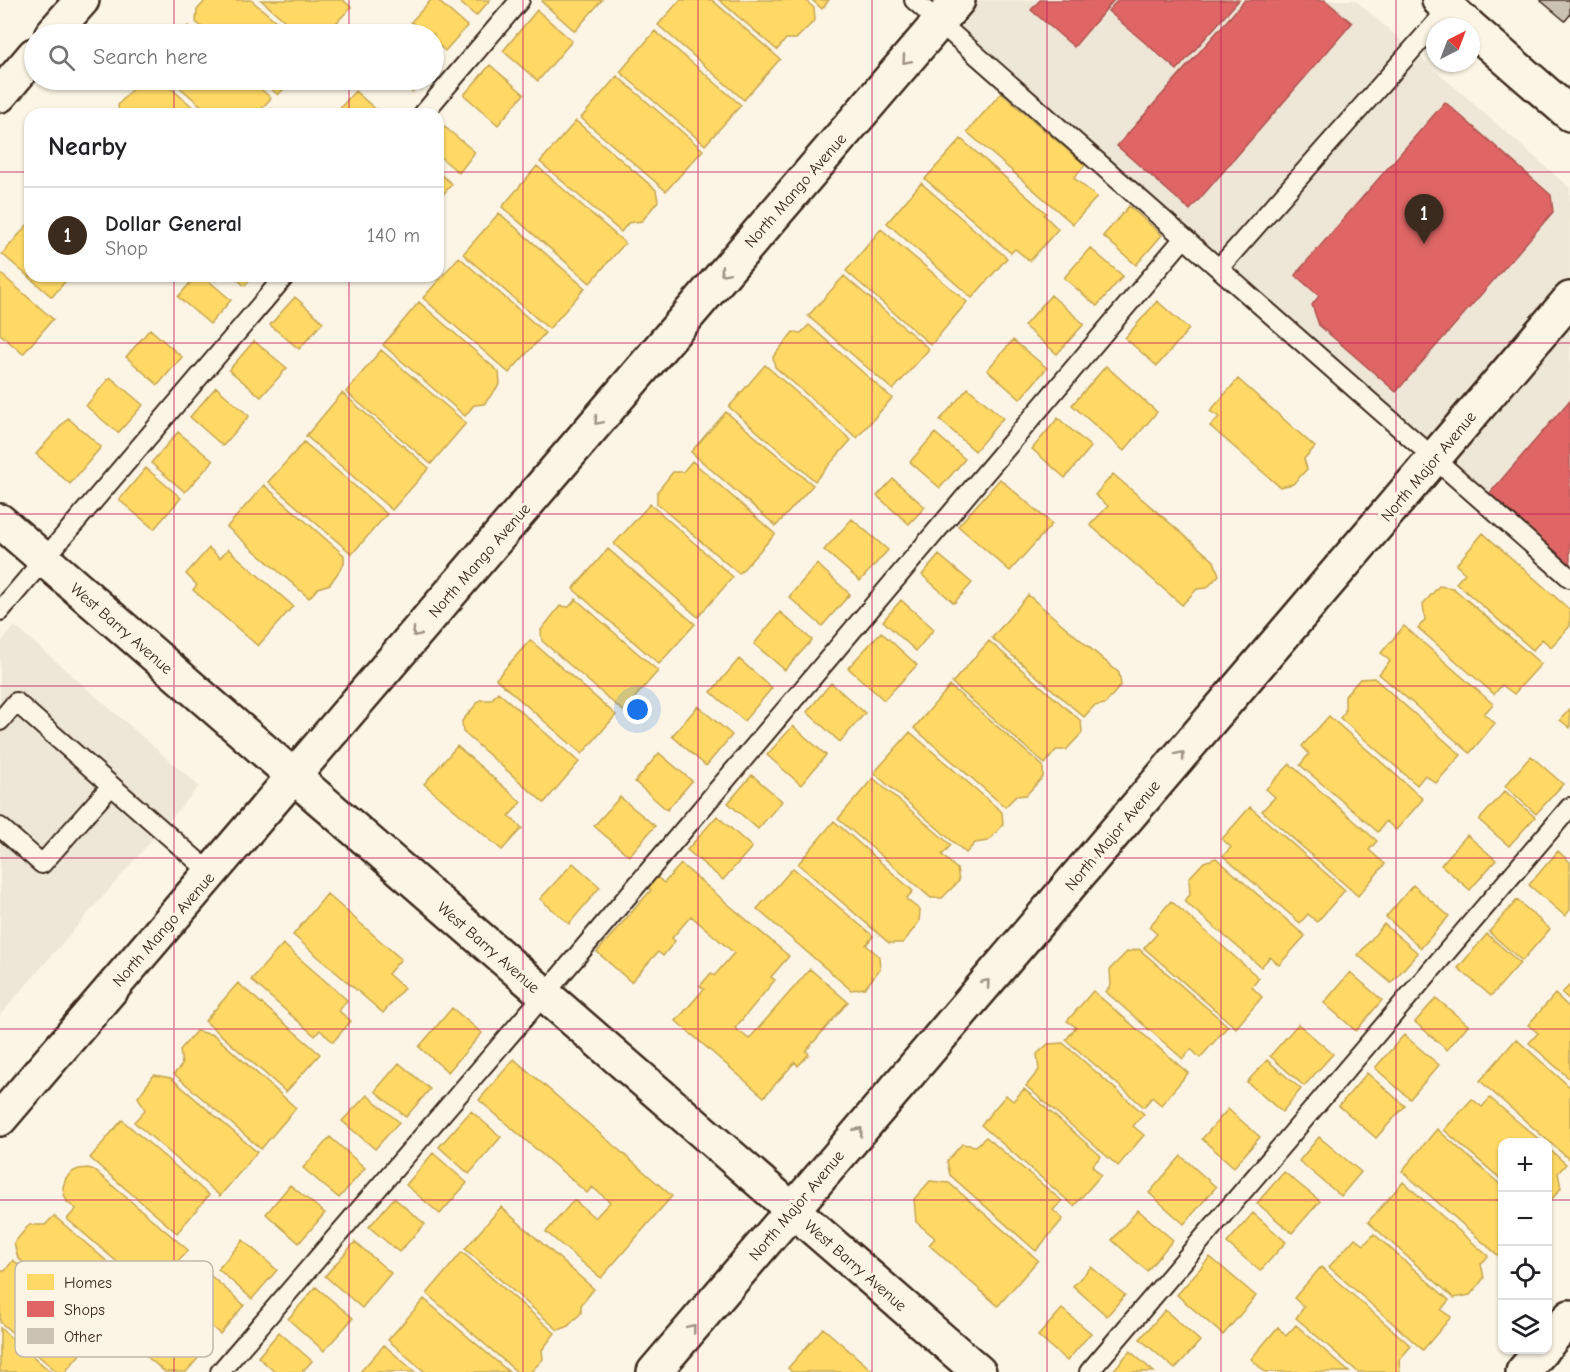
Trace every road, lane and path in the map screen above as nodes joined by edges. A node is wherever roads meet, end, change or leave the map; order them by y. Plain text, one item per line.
1 (82, 0) edge
2 (520, 0) edge
3 (914, 0) edge
4 (948, 11) edge
5 (1457, 16) edge
6 (61, 24) edge
7 (24, 67) edge
8 (444, 89) edge
9 (443, 90) edge
10 (0, 95) edge
11 (428, 108) edge
12 (1570, 114) edge
13 (1184, 238) junction
14 (1219, 268) junction
15 (280, 282) edge
16 (1570, 299) edge
17 (1434, 458) junction
18 (0, 521) edge
19 (44, 560) junction
20 (1570, 578) edge
21 (0, 611) edge
22 (0, 721) edge
23 (293, 777) junction
24 (111, 786) junction
25 (1570, 807) edge
26 (0, 827) edge
27 (211, 873) junction
28 (544, 995) junction
29 (0, 1119) edge
30 (792, 1210) junction
31 (1570, 1317) edge
32 (1552, 1338) edge
33 (1539, 1354) edge
34 (220, 1372) edge
35 (654, 1372) edge
36 (979, 1372) edge
37 (1089, 1372) edge
38 (1523, 1372) edge

1 - 6 street
2 - 8 lane
3 - 4 lane
4 - 13 lane
4 -> 23 street, North Mango Avenue
5 - 12 street
5 - 14 lane
7 - 10 street
9 - 11 lane
13 - 14 lane
13 - 28 lane
14 - 17 lane
15 - 19 lane
16 - 17 street, North Major Avenue
17 - 20 lane
30 -> 17 street, North Major Avenue
18 - 19 street, West Barry Avenue
19 - 21 lane
19 - 23 street, West Barry Avenue
22 - 24 lane
23 - 27 street, North Mango Avenue
23 - 28 street, West Barry Avenue
24 - 26 lane
24 - 27 lane
25 - 37 lane
27 - 29 street, North Mango Avenue
28 - 30 street, West Barry Avenue
28 - 34 lane
35 -> 30 street, North Major Avenue
30 - 36 street, West Barry Avenue
31 - 32 street
33 - 38 street

